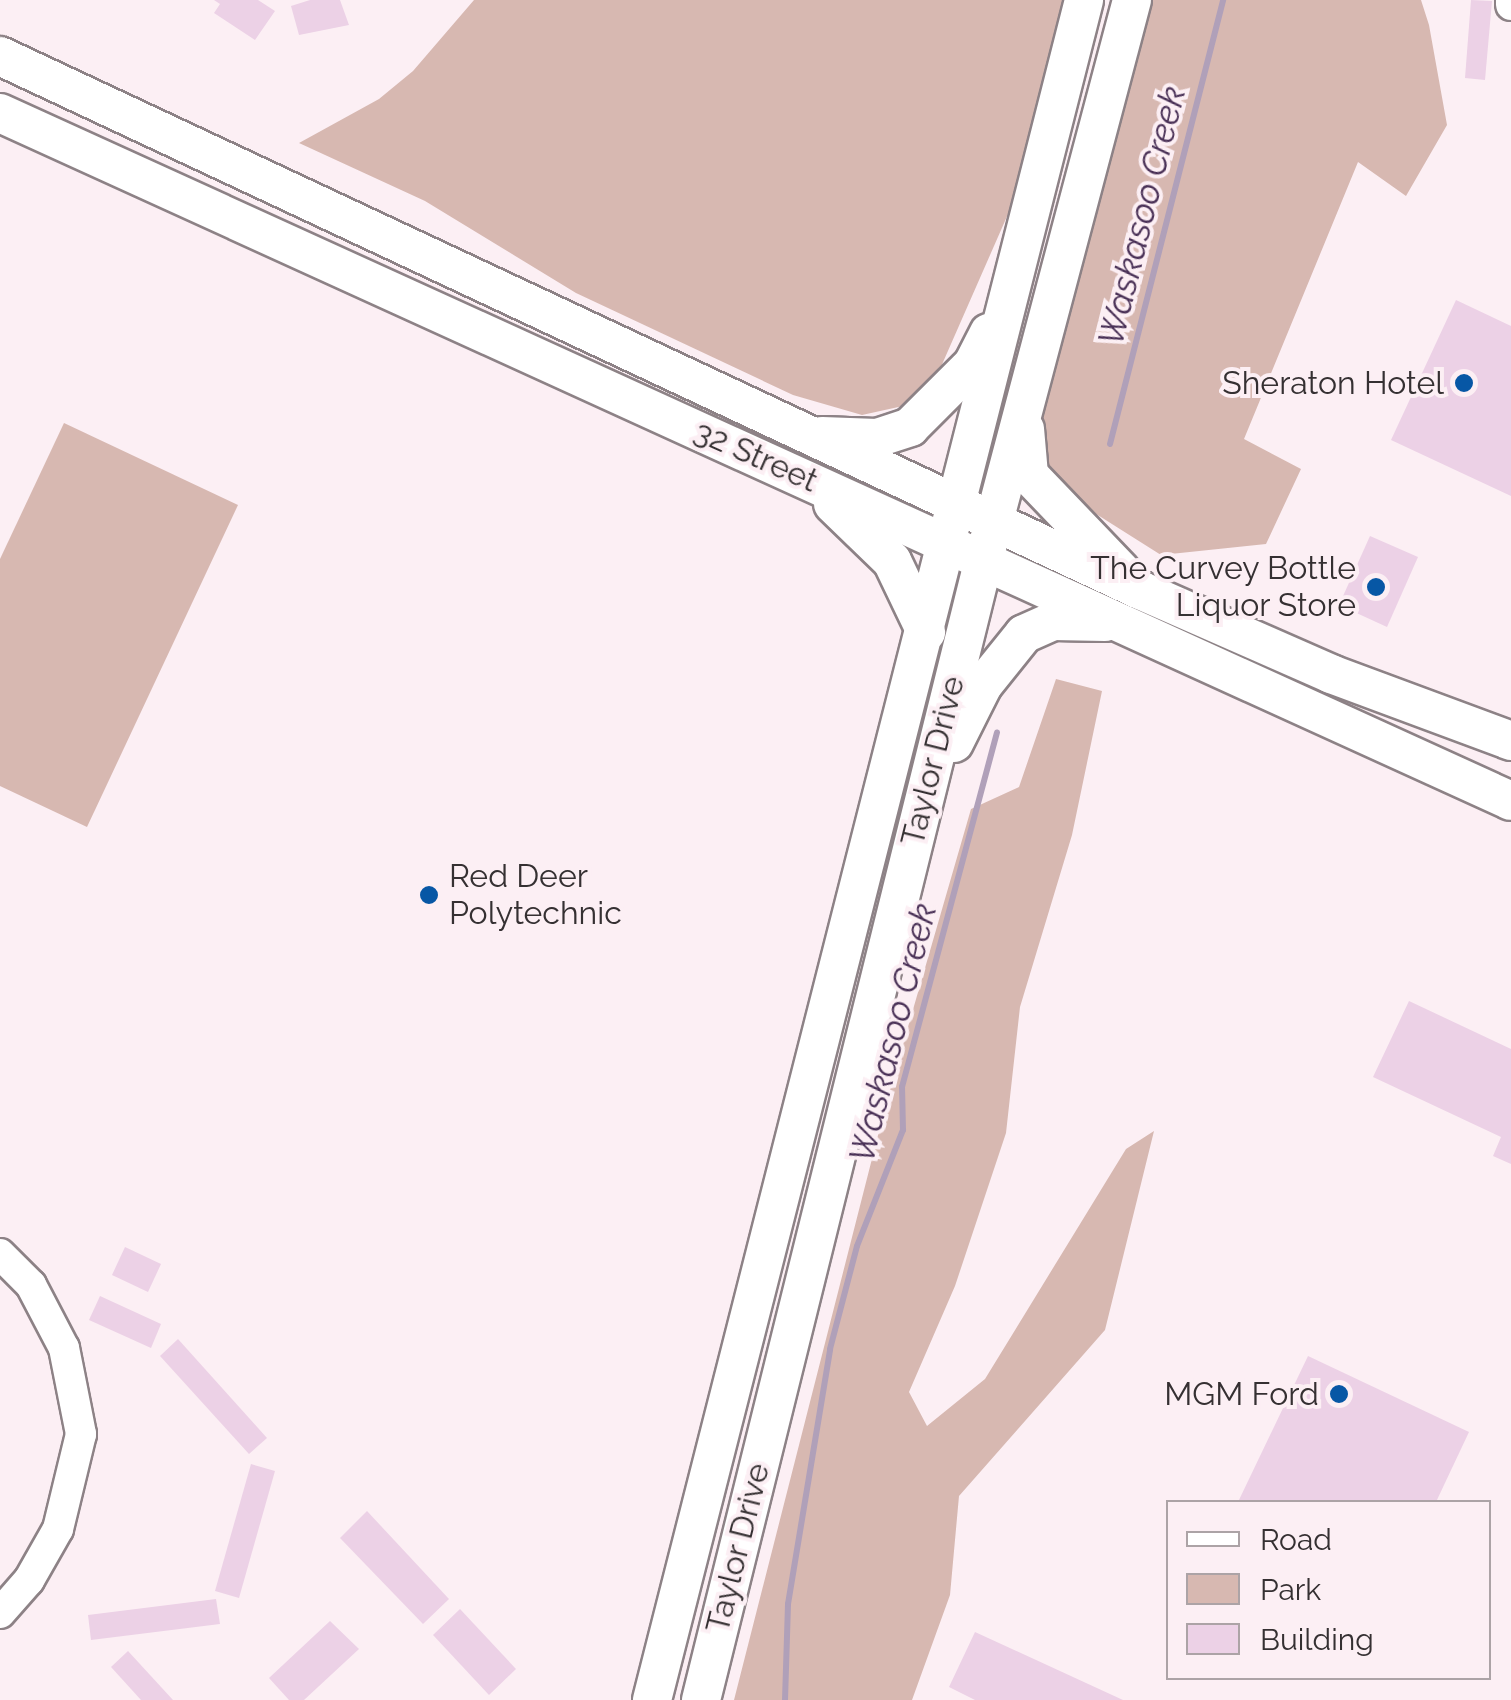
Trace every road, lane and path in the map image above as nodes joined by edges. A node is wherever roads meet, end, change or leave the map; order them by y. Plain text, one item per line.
1 (1084, 0) edge
2 (1132, 0) edge
3 (0, 56) edge
4 (0, 113) edge
5 (1010, 296) junction
6 (1026, 395) junction
7 (796, 432) junction
8 (802, 476) junction
9 (958, 507) junction
10 (989, 541) junction
11 (949, 543) junction
12 (1133, 607) junction
13 (926, 632) junction
14 (1511, 740) edge
15 (1402, 748) junction
16 (1511, 787) edge
17 (1511, 800) edge
18 (920, 812) junction
19 (0, 1254) edge
20 (0, 1614) edge
21 (652, 1700) edge
22 (700, 1700) edge

1 - 5 main road, Taylor Drive
2 - 6 main road, Taylor Drive
3 - 7 main road, 32 Street
4 - 8 main road, 32 Street
5 - 7 main road
5 - 9 main road, Taylor Drive
6 - 10 main road, Taylor Drive
6 - 12 main road
7 - 9 main road, 32 Street
8 - 11 main road, 32 Street
8 - 13 main road
9 - 10 main road, 32 Street
9 - 11 main road, Taylor Drive
10 - 11 main road, 32 Street
10 - 12 main road, 32 Street
10 - 18 main road, Taylor Drive
11 - 13 main road, Taylor Drive
12 - 14 main road, 32 Street
12 - 15 main road, 32 Street
12 - 18 main road
13 - 21 main road, Taylor Drive
15 - 16 main road
15 - 17 main road, 32 Street
18 - 22 main road, Taylor Drive
19 - 20 street

